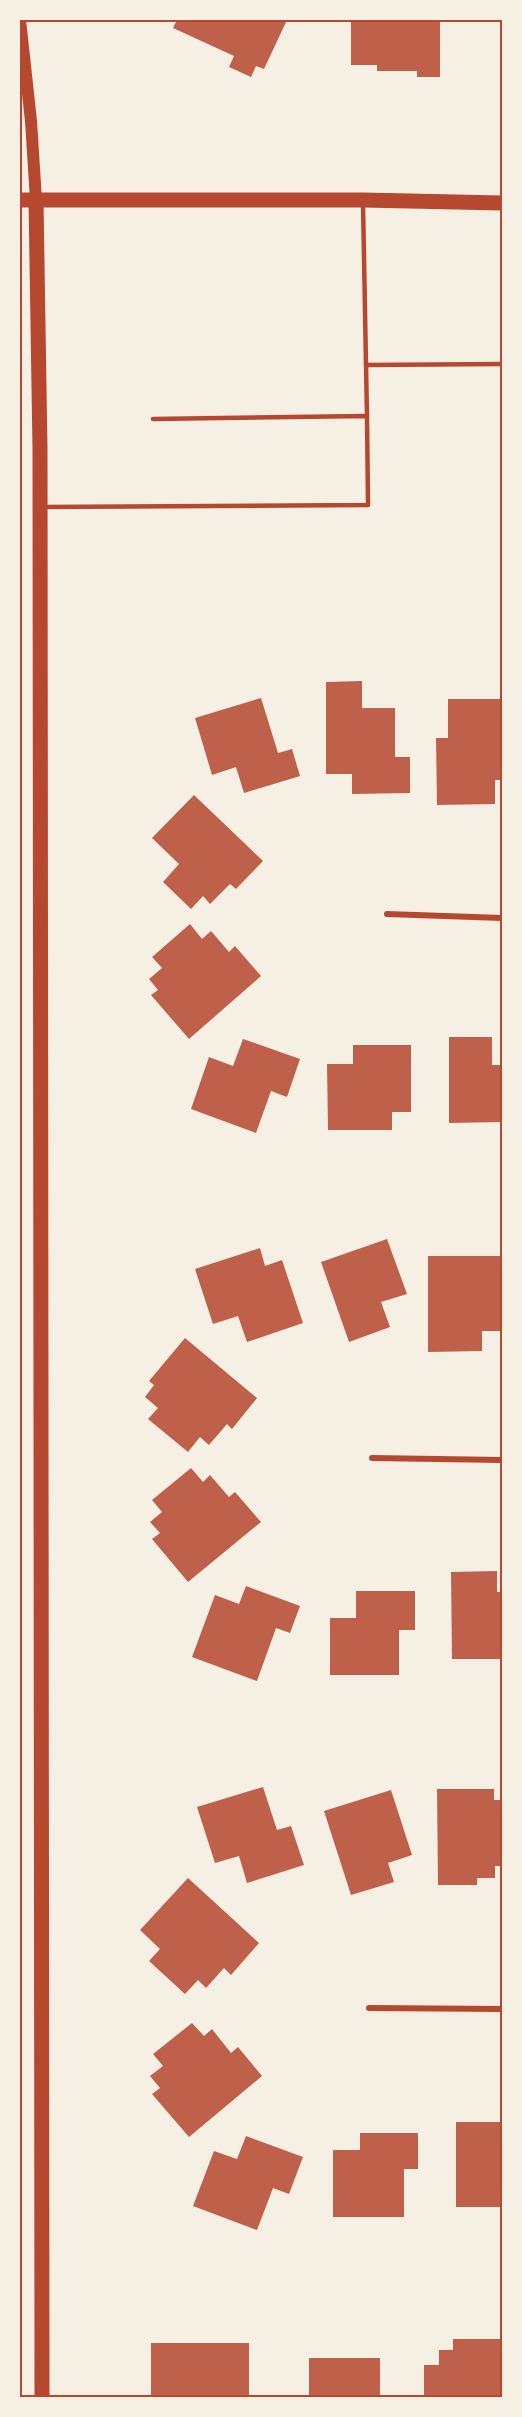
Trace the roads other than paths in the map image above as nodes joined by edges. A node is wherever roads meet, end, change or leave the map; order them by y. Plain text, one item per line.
1 (20, 20) edge
2 (20, 200) edge
3 (36, 200) junction
4 (363, 200) junction
5 (502, 203) edge
6 (502, 364) edge
7 (366, 365) junction
8 (367, 416) junction
9 (153, 419) dead end
10 (40, 507) junction
11 (387, 914) dead end
12 (502, 918) edge
13 (372, 1458) dead end
14 (502, 1460) edge
15 (369, 2008) dead end
16 (502, 2009) edge
17 (42, 2397) edge

1 - 3 main road
2 - 3 main road
3 - 4 main road
3 - 10 main road
4 - 5 main road
4 - 7 lane
6 - 7 lane
7 - 8 lane
8 - 9 lane
8 - 10 lane
10 - 17 main road
11 - 12 street
13 - 14 street
15 - 16 street

